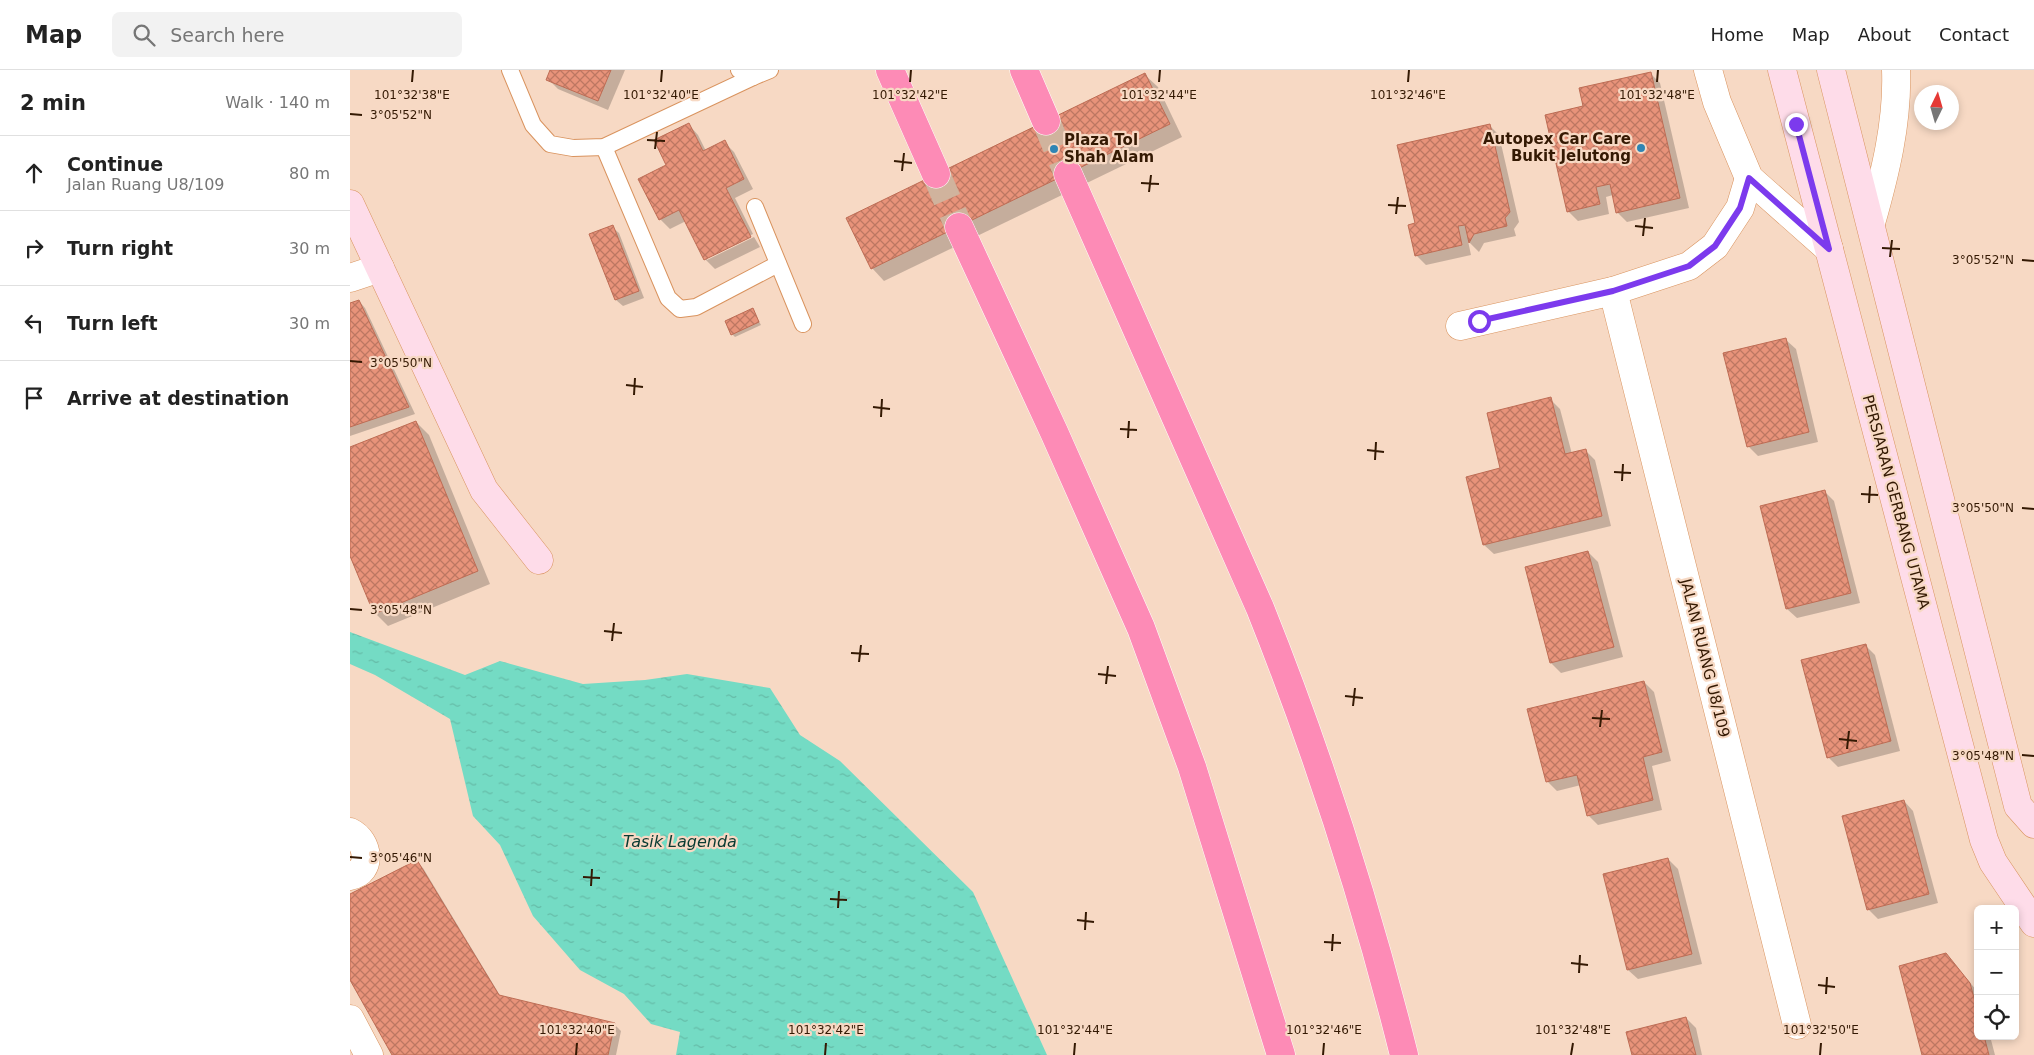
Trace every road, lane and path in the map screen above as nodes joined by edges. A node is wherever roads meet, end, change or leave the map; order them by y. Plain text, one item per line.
1 (510, 70) edge
2 (770, 70) edge
3 (890, 70) edge
4 (1024, 70) edge
5 (1708, 70) edge
6 (1782, 70) edge
7 (1831, 70) edge
8 (1896, 70) edge
9 (746, 73) edge
10 (1046, 121) tunnel mouth
11 (604, 148) junction
12 (936, 174) tunnel mouth
13 (1068, 174) tunnel mouth
14 (1749, 178) junction
15 (350, 204) edge
16 (755, 207) dead end
17 (1871, 223) junction
18 (958, 227) tunnel mouth
19 (1829, 249) junction
20 (778, 264) junction
21 (380, 268) junction
22 (350, 278) edge
23 (1613, 291) junction
24 (803, 324) dead end
25 (1460, 326) dead end
26 (539, 560) dead end
27 (2034, 824) edge
28 (350, 832) edge
29 (350, 876) edge
30 (2034, 923) edge
31 (350, 1019) edge
32 (1797, 1025) dead end
33 (369, 1055) edge
34 (1281, 1055) edge
35 (1404, 1055) edge

1 - 11 lane
2 - 9 lane
3 - 12 highway
4 - 10 highway
5 - 14 street
6 - 19 main road, PERSIARAN GERBANG UTAMA
7 - 17 main road
8 - 17 street
9 - 11 lane
11 - 20 lane
13 - 35 highway
14 - 19 street
14 - 23 street
15 - 21 main road
16 - 20 lane
17 - 27 main road
18 - 34 highway
19 - 30 main road, PERSIARAN GERBANG UTAMA
20 - 24 lane
21 - 22 street
21 - 26 main road
23 - 25 street
23 - 32 street, JALAN RUANG U8/109
28 - 29 street
31 - 33 street

